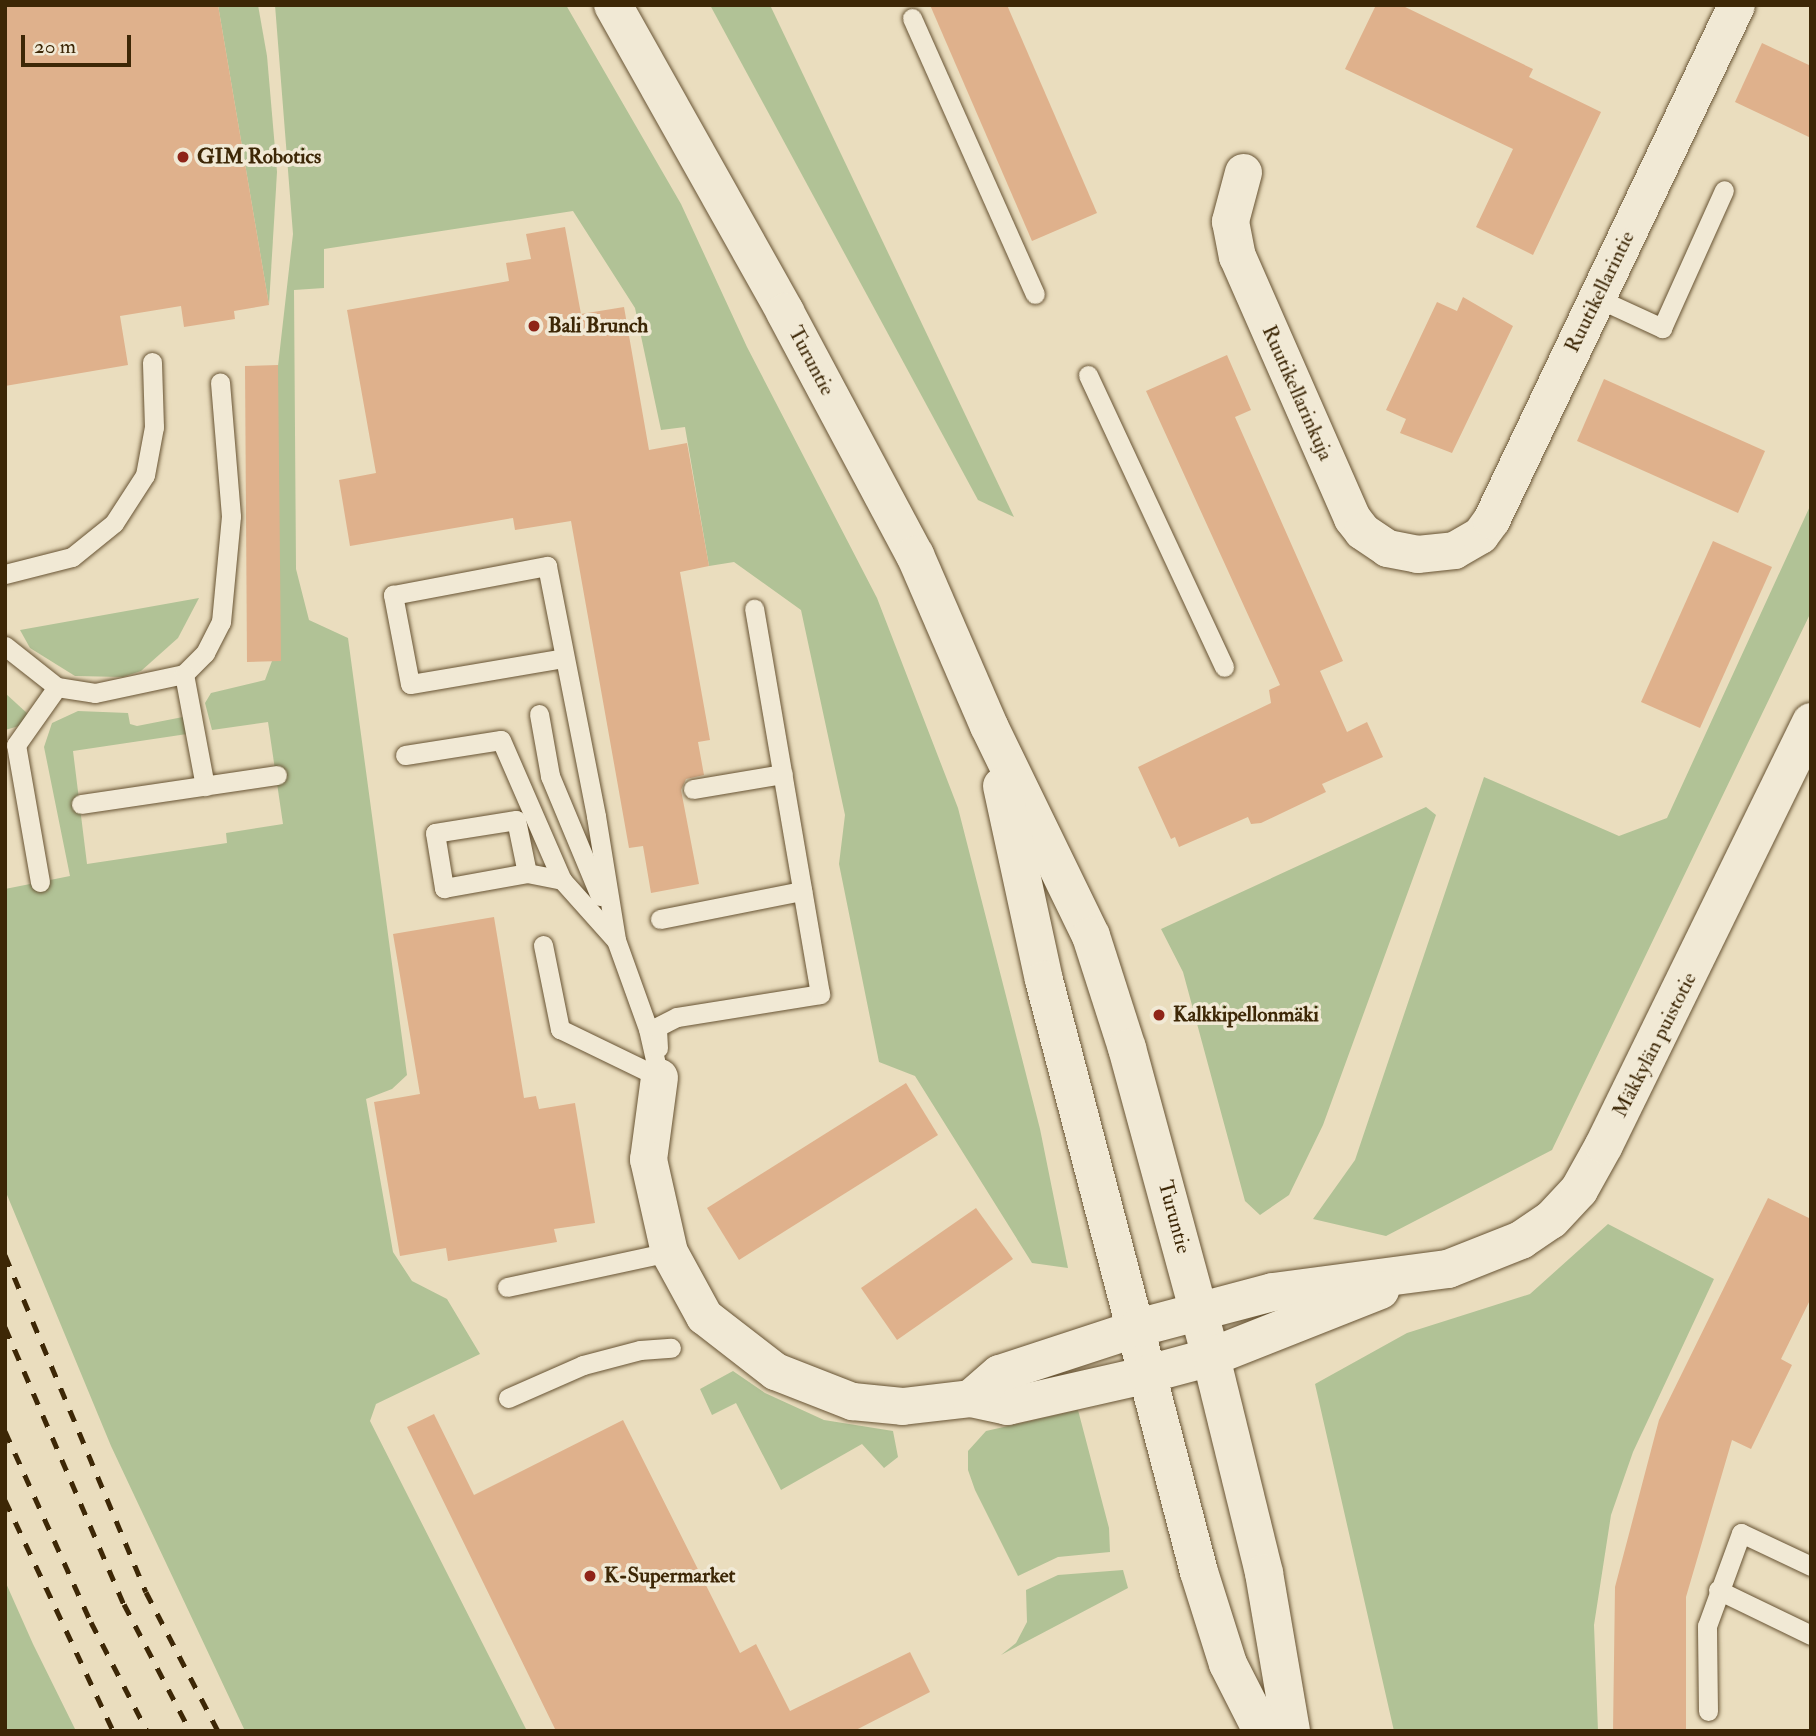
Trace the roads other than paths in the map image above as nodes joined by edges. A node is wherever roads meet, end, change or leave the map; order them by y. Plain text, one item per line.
1 (613, 5) edge
2 (1736, 5) edge
3 (912, 18) dead end
4 (1243, 172) dead end
5 (1724, 190) dead end
6 (1035, 294) dead end
7 (1597, 298) junction
8 (152, 362) dead end
9 (1088, 375) dead end
10 (220, 382) dead end
11 (1439, 553) joint
12 (5, 574) edge
13 (754, 609) dead end
14 (5, 646) edge
15 (564, 658) junction
16 (1224, 667) dead end
17 (184, 674) junction
18 (57, 687) junction
19 (539, 714) dead end
20 (1811, 722) edge
21 (989, 726) junction
22 (405, 755) dead end
23 (783, 774) junction
24 (276, 775) dead end
25 (205, 786) junction
26 (693, 789) dead end
27 (81, 804) dead end
28 (527, 873) junction
29 (562, 880) junction
30 (40, 882) dead end
31 (802, 891) junction
32 (660, 919) dead end
33 (616, 940) junction
34 (543, 945) dead end
35 (659, 1077) junction
36 (669, 1252) junction
37 (1410, 1277) junction
38 (507, 1287) dead end
39 (1198, 1309) junction
40 (1137, 1328) junction
41 (671, 1348) dead end
42 (1210, 1357) junction
43 (1148, 1374) junction
44 (508, 1398) dead end
45 (970, 1398) junction
46 (1811, 1566) edge
47 (1718, 1590) junction
48 (1811, 1635) edge
49 (1708, 1711) dead end
50 (1262, 1731) edge
51 (1291, 1731) edge

1 - 21 main road, Turuntie
2 - 7 street, Ruutikellarintie
3 - 6 lane
4 - 11 street, Ruutikellarinkuja
5 - 7 lane
7 - 11 street, Ruutikellarintie
8 - 12 lane
9 - 16 lane
10 - 17 lane
13 - 23 lane
14 - 18 lane
15 - 15 lane
15 - 33 lane
17 - 18 lane
17 - 25 lane
18 - 30 lane
19 - 33 lane
20 - 37 main road, Mäkkylän puistotie
21 - 39 main road, Turuntie
21 - 40 main road, Turuntie
22 - 29 lane
23 - 26 lane
23 - 31 lane
24 - 25 lane
25 - 27 lane
28 - 28 lane
28 - 29 lane
29 - 33 lane
31 - 32 lane
31 - 35 lane
33 - 35 lane
34 - 35 lane
35 - 36 street
36 - 38 lane
36 - 45 street
37 - 39 main road, Mäkkylän puistotie
37 - 42 main road, Mäkkylän puistotie
39 - 40 main road, Mäkkylän puistotie
39 - 42 main road, Turuntie
40 - 43 main road, Turuntie
40 - 45 street
41 - 44 lane
42 - 43 main road, Mäkkylän puistotie
42 - 51 main road, Turuntie
43 - 45 street
43 - 50 main road, Turuntie
46 - 47 lane
47 - 48 lane
47 - 49 lane

